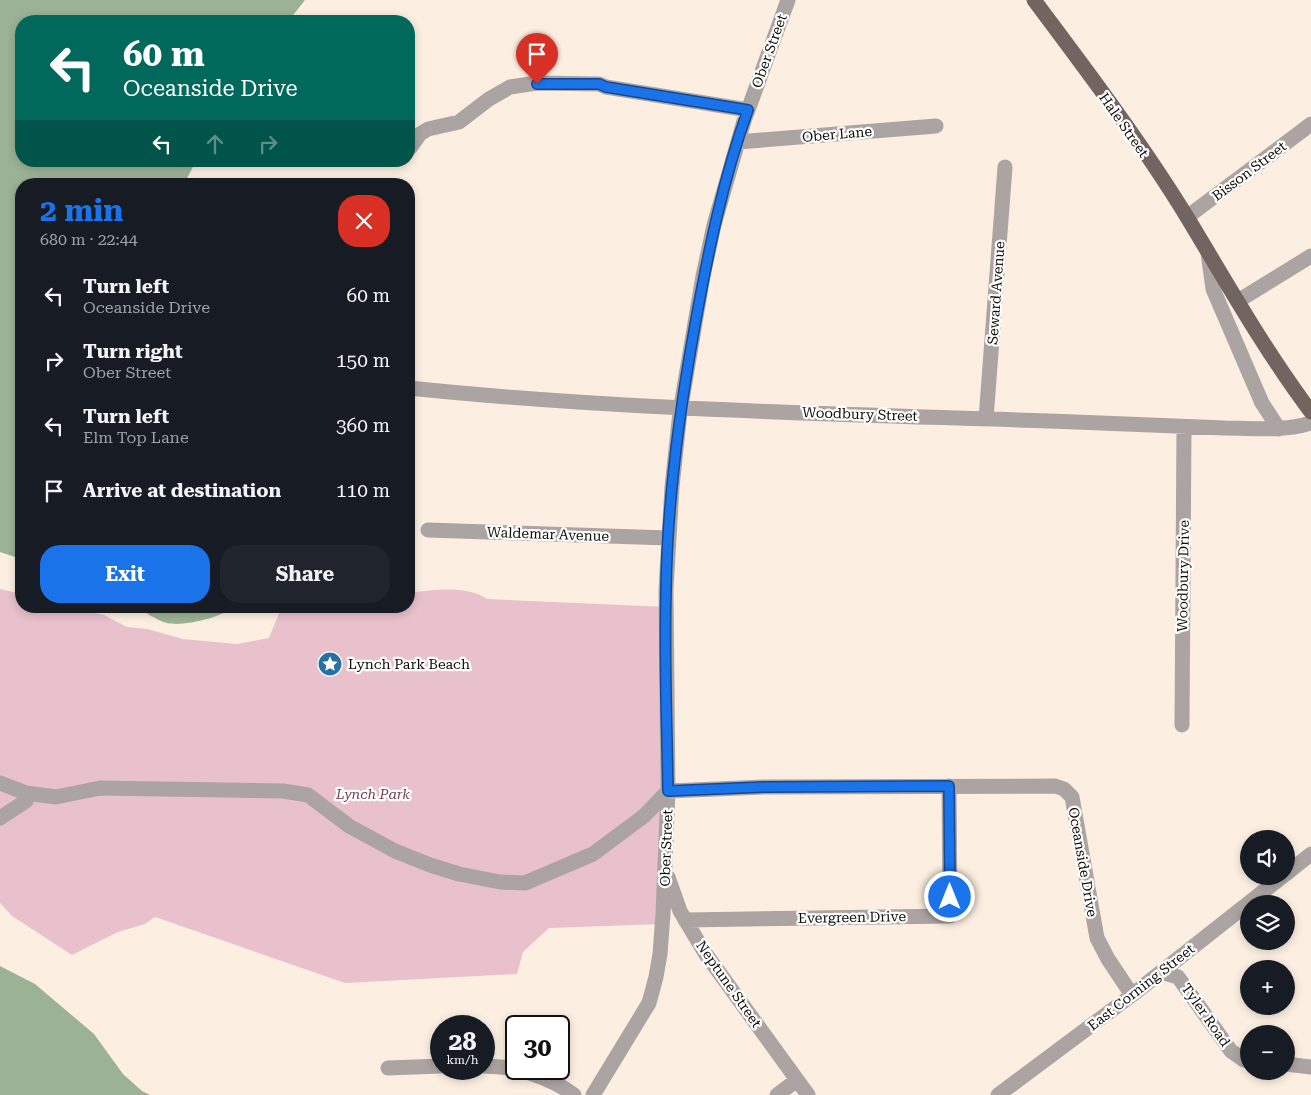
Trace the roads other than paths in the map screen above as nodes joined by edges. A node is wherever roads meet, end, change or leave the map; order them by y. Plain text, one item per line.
1 (788, 0) edge
2 (1034, 0) edge
3 (748, 110) junction
4 (1311, 124) edge
5 (936, 126) dead end
6 (415, 141) edge
7 (738, 142) junction
8 (1005, 167) dead end
9 (1187, 217) junction
10 (1208, 253) junction
11 (1311, 256) edge
12 (1238, 301) junction
13 (415, 389) edge
14 (680, 408) junction
15 (1311, 412) edge
16 (986, 419) junction
17 (1311, 423) edge
18 (1184, 426) junction
19 (1279, 429) junction
20 (428, 530) dead end
21 (669, 538) junction
22 (1182, 725) dead end
23 (0, 783) edge
24 (949, 786) junction
25 (668, 791) junction
26 (26, 793) junction
27 (0, 818) edge
28 (1311, 854) edge
29 (665, 866) junction
30 (1295, 867) edge
31 (1272, 885) edge
32 (685, 920) junction
33 (1161, 972) junction
34 (1132, 995) junction
35 (1240, 1057) edge
36 (1295, 1065) edge
37 (430, 1066) edge
38 (1311, 1067) edge
39 (388, 1068) dead end
40 (549, 1080) edge
41 (797, 1080) junction
42 (574, 1095) edge
43 (593, 1095) edge
44 (777, 1095) edge
45 (808, 1095) edge
46 (998, 1095) edge

1 - 3 street, Ober Street
2 - 9 main road, Hale Street
3 - 6 street
3 - 7 street, Ober Street
4 - 9 street, Bisson Street
5 - 7 street, Ober Lane
7 - 14 street, Ober Street
8 - 16 street, Seward Avenue
9 - 10 main road, Hale Street
10 - 12 main road, Hale Street
10 - 19 street, Hale Street
11 - 12 street
12 - 15 main road, Hale Street
13 - 14 street, Woodbury Street
14 - 16 street, Woodbury Street
14 - 21 street, Ober Street
16 - 18 street, Woodbury Street
17 - 19 street, Woodbury Street
18 - 19 street, Woodbury Street
18 - 22 street, Woodbury Drive
20 - 21 street, Waldemar Avenue
21 - 25 street, Ober Street
23 - 26 street
24 - 25 street, Oceanside Drive
24 - 32 street, Evergreen Drive
24 - 34 street, Oceanside Drive
25 - 26 street
25 - 29 street, Ober Street
26 - 27 street
28 - 30 street
29 - 32 street, Neptune Street
29 - 43 street, Ober Street
31 - 33 street, East Corning Street
32 - 41 street, Neptune Street
33 - 34 street, East Corning Street
33 - 35 street, Tyler Road
34 - 46 street, East Corning Street
36 - 38 street
37 - 39 street
40 - 42 street
41 - 44 street
41 - 45 street, Neptune Street

